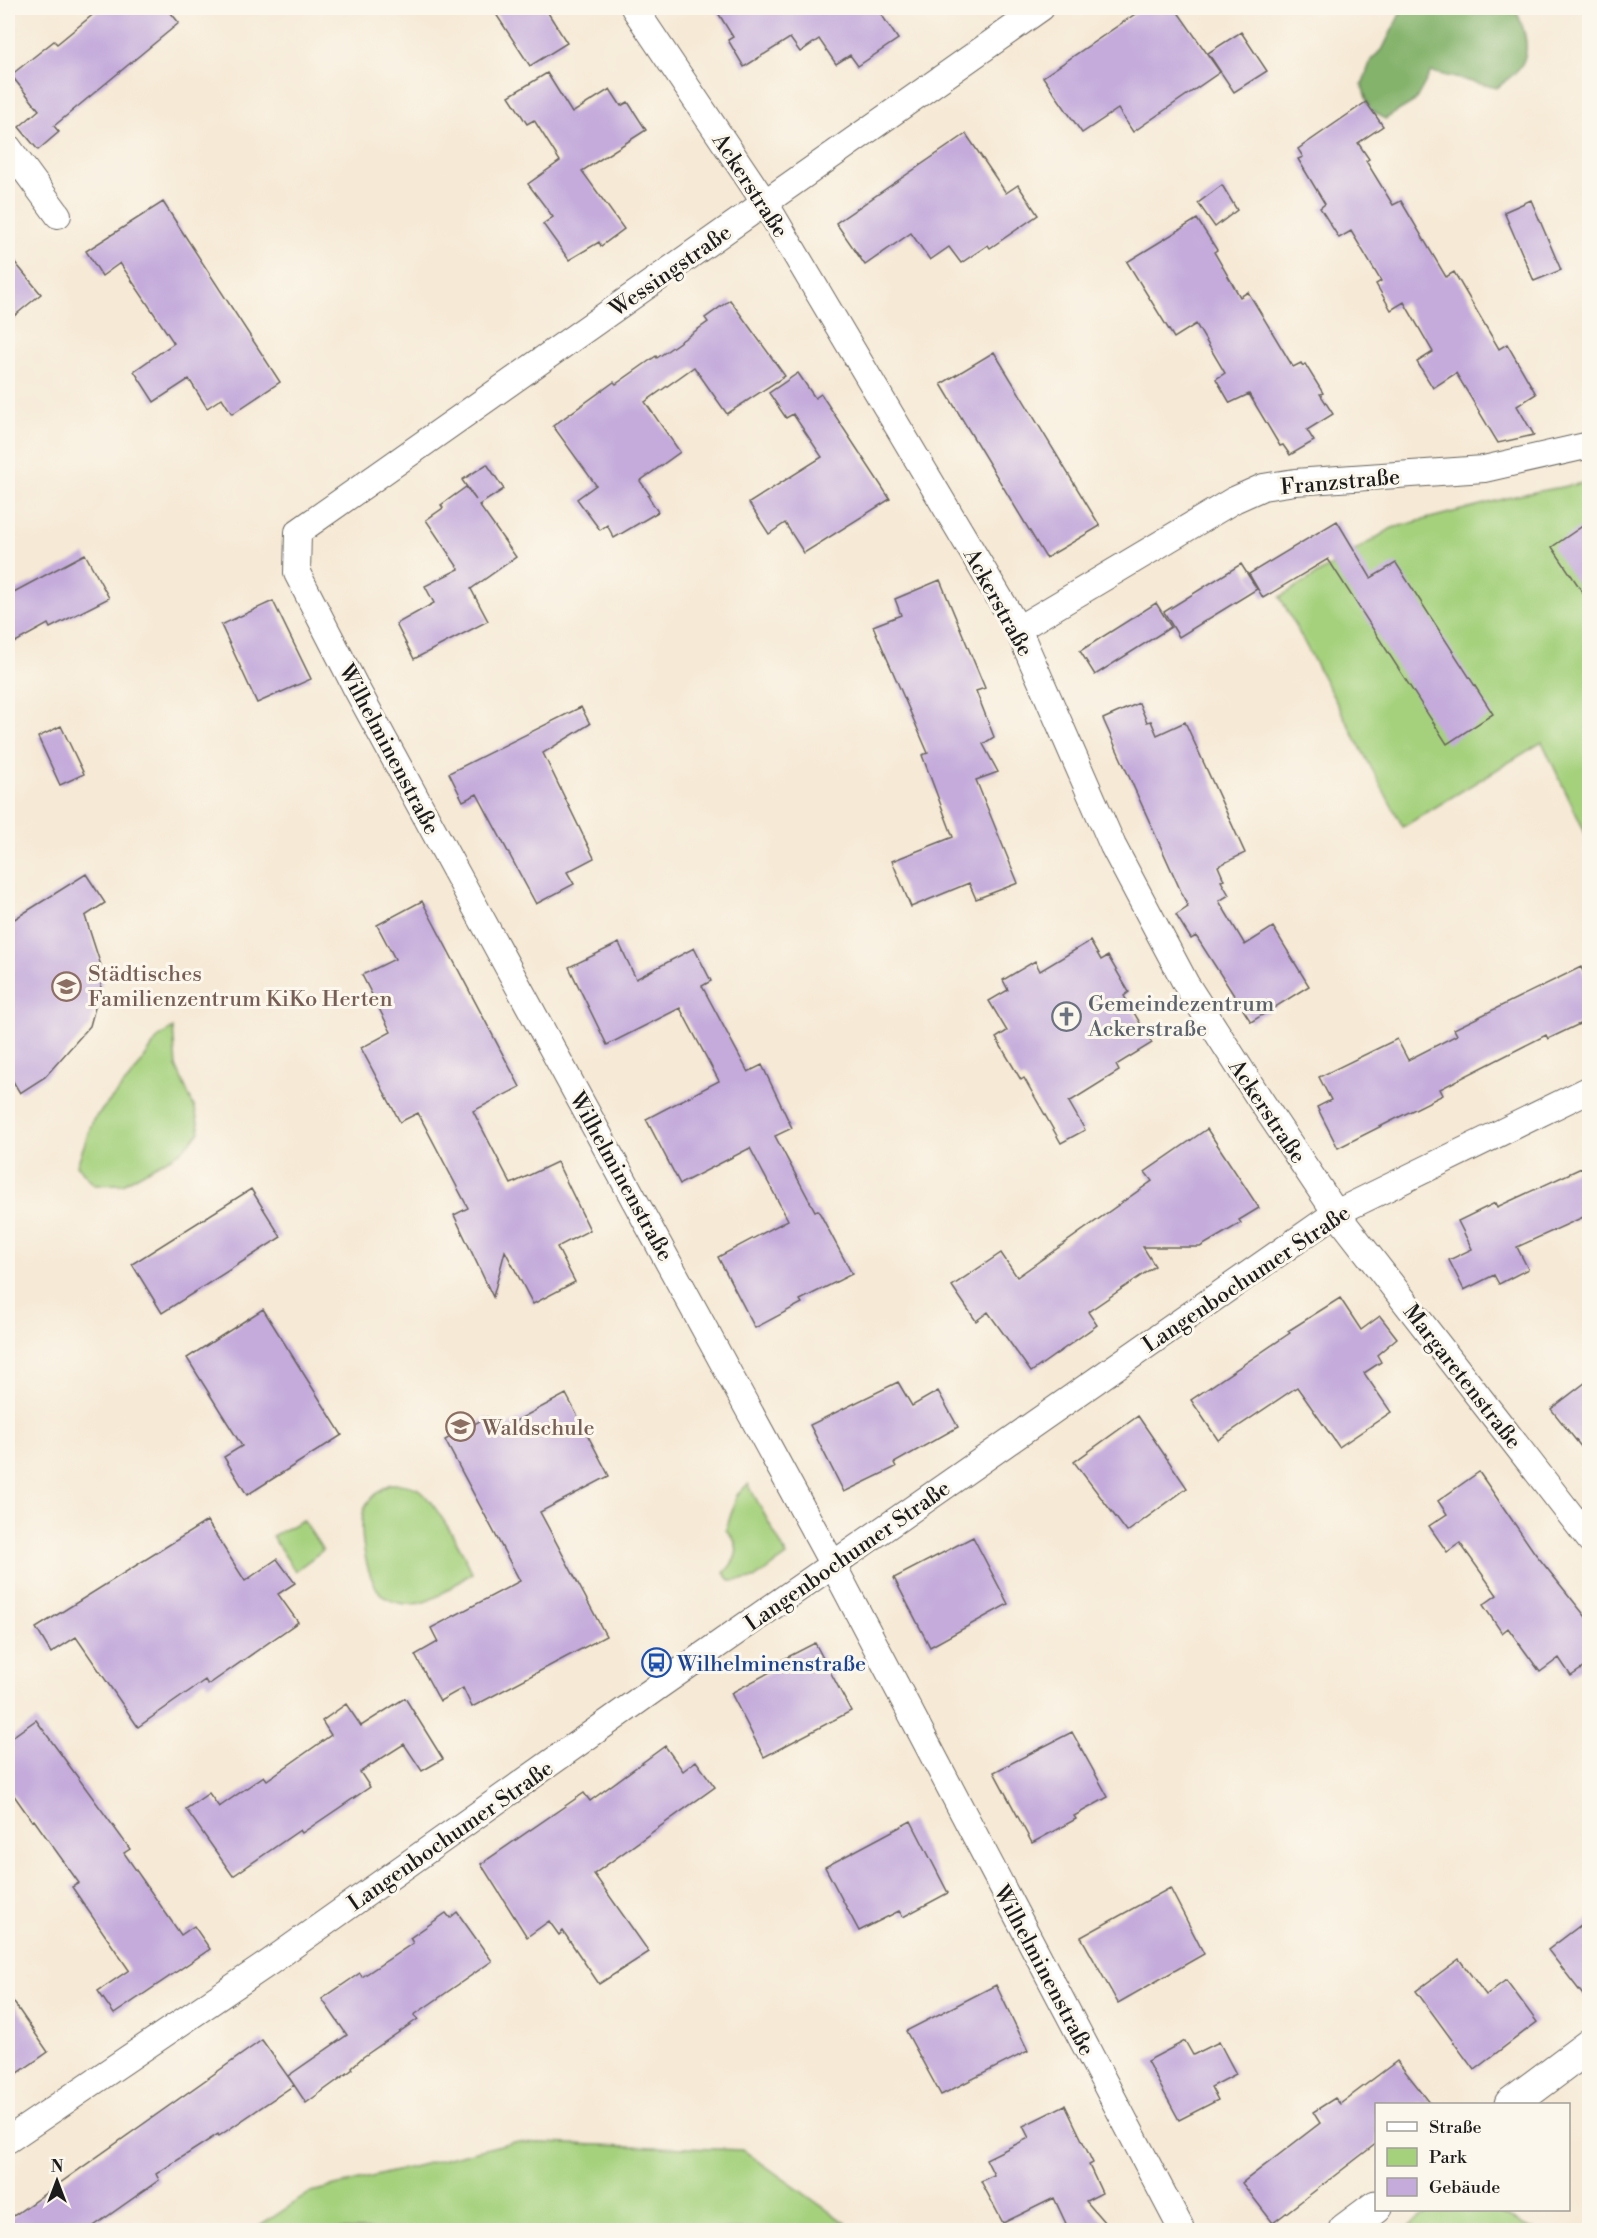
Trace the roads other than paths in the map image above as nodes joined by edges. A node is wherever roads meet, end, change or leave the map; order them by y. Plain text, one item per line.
1 (634, 8) edge
2 (1041, 8) edge
3 (8, 147) edge
4 (765, 203) junction
5 (58, 215) dead end
6 (1590, 446) edge
7 (298, 532) joint
8 (1018, 629) junction
9 (1590, 1089) edge
10 (1336, 1212) junction
11 (1590, 1540) edge
12 (833, 1565) junction
13 (1590, 2045) edge
14 (1512, 2103) edge
15 (8, 2140) edge
16 (1375, 2208) edge
17 (1182, 2230) edge
18 (1345, 2230) edge

1 - 4 street, Ackerstraße
2 - 4 street, Wessingstraße
3 - 5 street
4 - 7 street, Wessingstraße
4 - 8 street, Ackerstraße
6 - 8 street, Franzstraße
7 - 12 street, Wilhelminenstraße
8 - 10 street, Ackerstraße
9 - 10 street, Langenbochumer Straße
10 - 11 street, Margaretenstraße
10 - 12 street, Langenbochumer Straße
12 - 15 street, Langenbochumer Straße
12 - 17 street, Wilhelminenstraße
13 - 14 street
16 - 18 street

